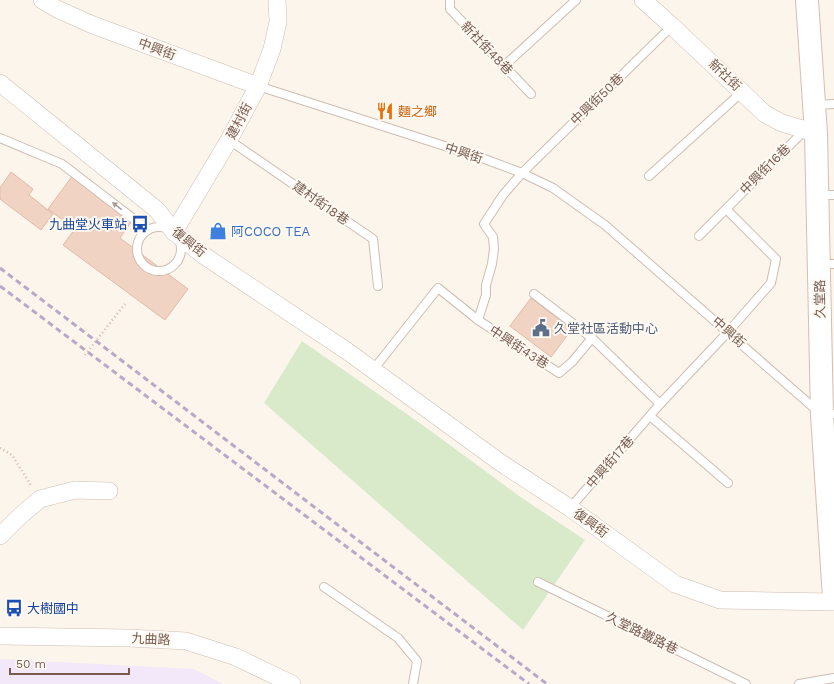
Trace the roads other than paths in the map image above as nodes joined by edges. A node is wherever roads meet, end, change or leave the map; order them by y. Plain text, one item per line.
1 (42, 0) edge
2 (276, 0) edge
3 (450, 0) edge
4 (576, 0) edge
5 (643, 0) edge
6 (807, 0) edge
7 (672, 26) junction
8 (504, 66) junction
9 (0, 83) edge
10 (258, 86) junction
11 (742, 92) junction
12 (531, 94) dead end
13 (824, 104) edge
14 (811, 131) junction
15 (0, 138) edge
16 (229, 140) junction
17 (522, 173) junction
18 (649, 176) dead end
19 (826, 195) edge
20 (726, 209) junction
21 (148, 230) junction
22 (174, 232) junction
23 (698, 236) dead end
24 (827, 264) edge
25 (378, 286) dead end
26 (534, 294) dead end
27 (478, 320) junction
28 (728, 332) junction
29 (592, 338) junction
30 (373, 370) junction
31 (660, 404) junction
32 (828, 414) edge
33 (650, 416) junction
34 (728, 483) dead end
35 (109, 491) dead end
36 (570, 508) junction
37 (0, 536) edge
38 (538, 582) dead end
39 (324, 587) dead end
40 (834, 596) edge
41 (0, 636) edge
42 (834, 678) edge
43 (292, 684) edge
44 (413, 684) edge
45 (746, 684) edge
46 (799, 684) edge

1 - 10 street, 中興街
2 - 10 street, 建村街
3 - 8 lane, 新社街48巷
4 - 8 lane
5 - 7 street, 新社街
6 - 13 street, 久堂路
7 - 11 street, 新社街
7 - 17 lane, 中興街50巷
8 - 12 lane, 新社街48巷
9 - 22 street, 復興街
10 - 16 street, 建村街
10 - 17 lane, 中興街
11 - 14 street, 新社街
11 - 18 lane
13 - 14 street, 久堂路
14 - 19 street, 久堂路
14 - 20 lane, 中興街16巷
21 -> 15 lane
16 - 22 street, 建村街
16 - 25 lane, 建村街18巷
17 - 27 lane, 中興街50巷
17 - 28 lane, 中興街
19 - 24 street, 久堂路
20 - 23 lane, 中興街16巷
20 - 28 lane
21 - 22 lane
21 - 22 lane
22 - 30 street, 復興街
24 - 32 street, 久堂路
26 - 29 lane
27 - 29 lane, 中興街43巷
27 - 30 lane
28 - 31 lane, 中興街17巷
28 - 32 lane, 中興街
29 - 31 lane
30 - 36 street, 復興街
31 - 33 lane, 中興街17巷
32 - 40 street, 久堂路
33 - 34 lane
33 - 36 lane, 中興街17巷
35 - 37 street
36 - 40 street, 復興街
38 - 45 lane, 久堂路鐵路巷
39 - 44 lane
41 - 43 street, 九曲路
42 - 46 lane

